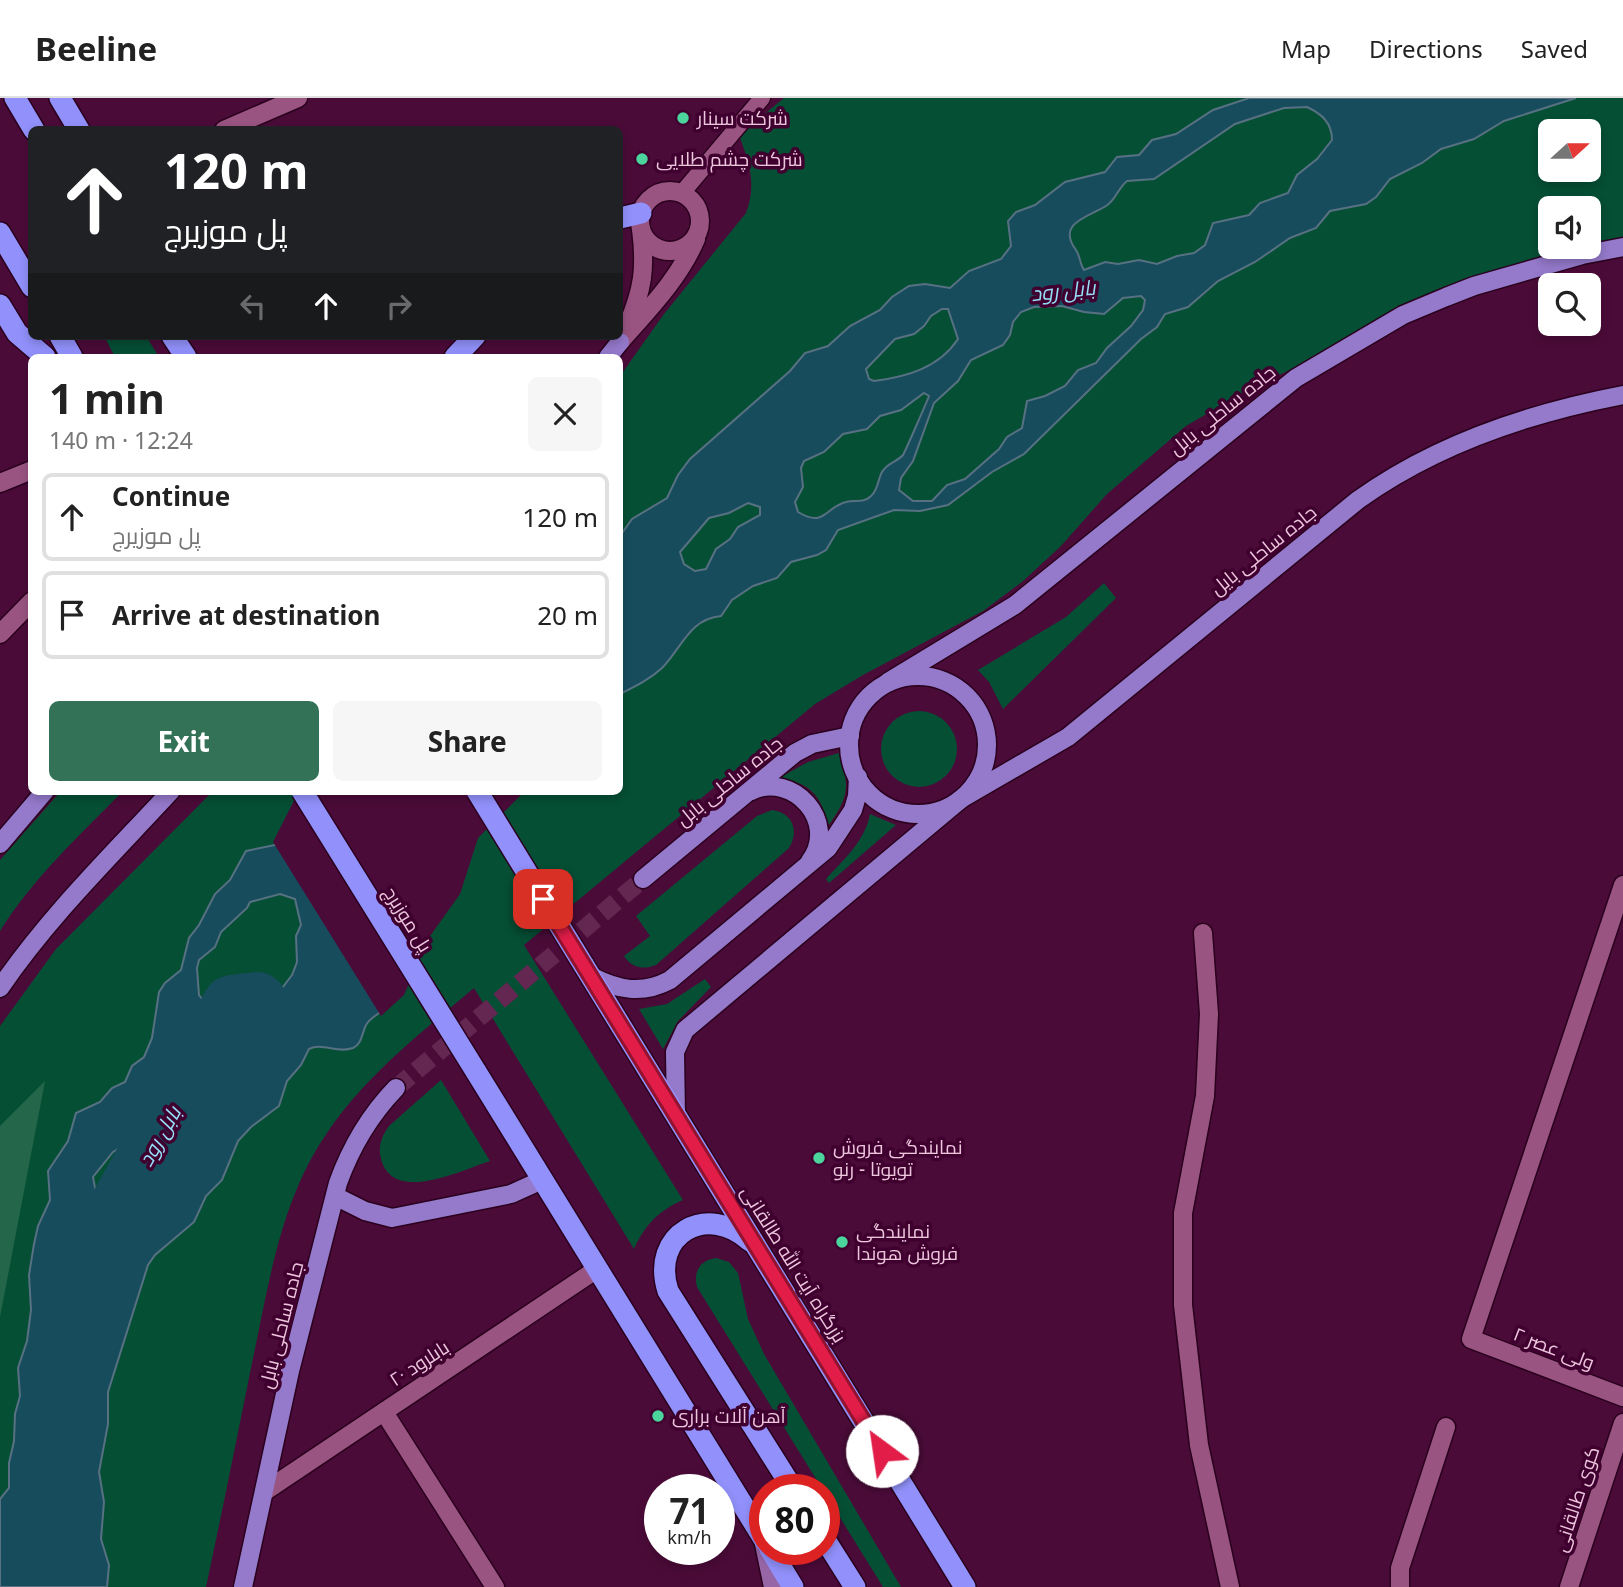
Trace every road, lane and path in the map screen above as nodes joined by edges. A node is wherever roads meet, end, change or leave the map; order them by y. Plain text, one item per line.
1 (15, 98) edge
2 (60, 98) edge
3 (298, 98) edge
4 (762, 98) edge
5 (32, 126) edge
6 (77, 126) edge
7 (233, 126) edge
8 (682, 193) junction
9 (623, 218) edge
10 (641, 219) junction
11 (0, 233) edge
12 (697, 235) junction
13 (1623, 247) edge
14 (28, 280) edge
15 (0, 305) edge
16 (623, 329) edge
17 (623, 339) edge
18 (471, 340) edge
19 (42, 354) edge
20 (458, 354) edge
21 (1623, 395) edge
22 (28, 472) edge
23 (0, 483) edge
24 (28, 605) edge
25 (0, 634) edge
26 (888, 682) junction
27 (850, 736) junction
28 (858, 778) junction
29 (42, 795) edge
30 (167, 795) edge
31 (304, 795) edge
32 (479, 795) edge
33 (741, 796) junction
34 (961, 799) junction
35 (0, 844) edge
36 (804, 869) junction
37 (643, 879) tunnel mouth
38 (1623, 885) edge
39 (1203, 933) dead end
40 (587, 970) junction
41 (0, 988) edge
42 (396, 1088) tunnel mouth
43 (676, 1116) junction
44 (542, 1180) junction
45 (335, 1196) junction
46 (757, 1247) junction
47 (597, 1269) junction
48 (1623, 1397) edge
49 (384, 1412) junction
50 (1623, 1423) edge
51 (1446, 1427) dead end
52 (784, 1474) edge
53 (264, 1492) junction
54 (749, 1515) edge
55 (840, 1563) edge
56 (770, 1565) edge
57 (780, 1565) edge
58 (243, 1587) edge
59 (495, 1587) edge
60 (773, 1587) edge
61 (793, 1587) edge
62 (855, 1587) edge
63 (965, 1587) edge
64 (1230, 1587) edge
65 (1400, 1587) edge
66 (1569, 1587) edge

1 - 5 highway
2 - 6 highway
3 - 7 street
4 - 8 lane
8 - 10 street
8 - 12 street
9 - 10 highway
10 - 12 street
10 - 16 street
11 - 14 highway
12 - 17 street
13 - 26 main road, جاده ساحلی بابل
15 - 19 highway
18 - 20 highway
21 - 34 main road, جاده ساحلی بایل
22 - 23 street
24 - 25 street
26 - 27 main road
26 - 34 main road
27 - 28 main road
27 - 33 main road, جاده ساحلی بابل
28 - 34 main road
28 - 36 main road
29 - 35 main road
30 - 41 main road
31 - 44 highway, پل موزیرج, bridge
32 - 40 highway, bridge
33 - 36 main road
33 - 37 main road, جاده ساحلی بابل
34 - 43 main road
36 - 40 main road
38 - 48 street, ولی عصر ۲
39 - 64 street
40 - 43 highway, بزرگراه آیت الله طالقانی
42 - 45 main road, جاده ساحلی بابل
43 - 46 highway, بزرگراه آیت الله طالقانی
44 - 45 main road
44 - 47 highway
45 - 53 main road, جاده ساحلی بابل
46 - 52 highway
46 - 63 highway, بزرگراه آیت الله طالقانی
47 - 49 street, بابلرود ۲۰
47 - 54 highway
49 - 53 street, بابلرود ۲۰
49 - 59 street
50 - 66 street, کوی طالقانی
51 - 65 street
53 - 58 main road, جاده ساحلی بابل
55 - 62 highway
56 - 60 main road
57 - 61 highway

